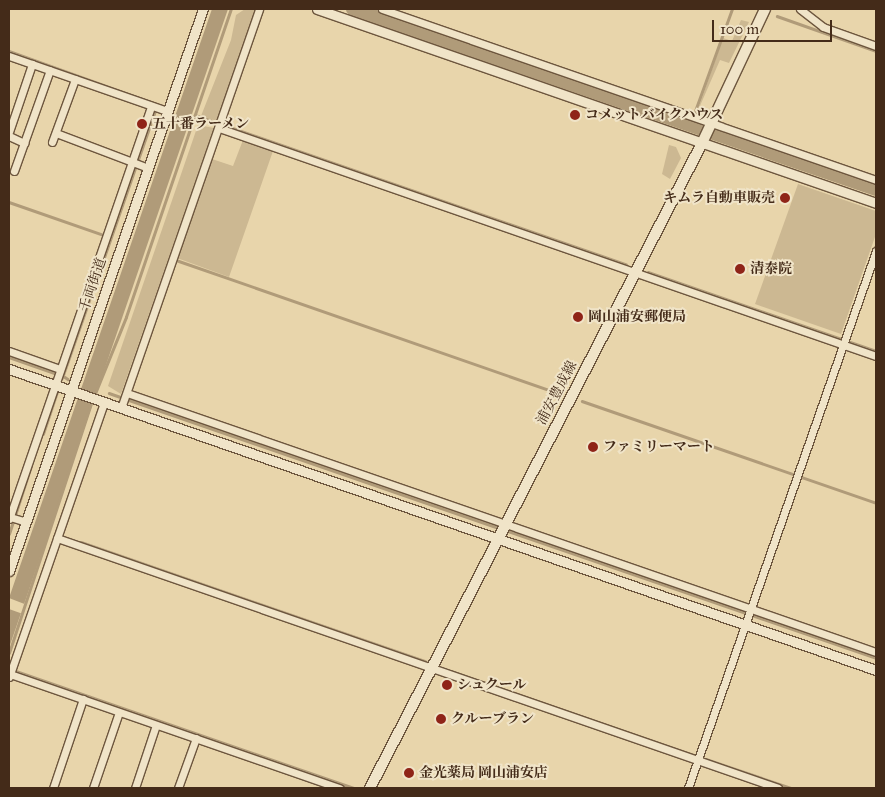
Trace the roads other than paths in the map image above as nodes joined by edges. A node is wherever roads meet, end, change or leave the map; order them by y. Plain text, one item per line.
1 (203, 9) edge
2 (259, 9) edge
3 (317, 9) edge
4 (382, 9) edge
5 (765, 9) edge
6 (800, 9) edge
7 (876, 46) edge
8 (9, 56) edge
9 (32, 64) junction
10 (50, 70) junction
11 (75, 79) junction
12 (151, 106) junction
13 (167, 111) junction
14 (712, 124) junction
15 (220, 125) junction
16 (9, 132) edge
17 (56, 133) junction
18 (9, 136) edge
19 (704, 139) junction
20 (52, 142) dead end
21 (24, 143) junction
22 (135, 163) junction
23 (148, 168) junction
24 (14, 171) dead end
25 (876, 180) edge
26 (876, 203) edge
27 (876, 251) edge
28 (636, 273) junction
29 (843, 342) junction
30 (9, 351) edge
31 (876, 356) edge
32 (9, 369) edge
33 (58, 376) junction
34 (75, 392) junction
35 (124, 399) junction
36 (100, 401) junction
37 (11, 518) edge
38 (26, 522) junction
39 (500, 529) junction
40 (57, 538) junction
41 (9, 571) edge
42 (747, 615) junction
43 (876, 652) edge
44 (430, 669) junction
45 (876, 670) edge
46 (9, 676) edge
47 (83, 699) junction
48 (119, 712) junction
49 (156, 725) junction
50 (196, 738) junction
51 (697, 761) junction
52 (52, 788) edge
53 (93, 788) edge
54 (135, 788) edge
55 (178, 788) edge
56 (340, 788) edge
57 (370, 788) edge
58 (688, 788) edge
59 (778, 788) edge

1 - 13 street, 千両街道
2 - 15 street
3 - 19 street
4 - 14 street
5 - 14 main road, 浦安豊成線
6 - 7 street
8 - 9 street
9 - 10 street
9 - 16 street
10 - 11 street
10 - 21 street
11 - 12 street
11 - 17 street
12 - 13 street
12 - 22 street
13 - 23 street, 千両街道
14 - 19 main road, 浦安豊成線
14 - 25 street
15 - 28 street
15 - 35 street
17 - 20 street
17 - 22 street
18 - 21 street
19 - 26 street
19 - 28 main road, 浦安豊成線
21 - 24 street
22 - 23 street
22 - 33 street
23 - 34 street, 千両街道
27 - 29 street
28 - 29 street
28 - 39 main road, 浦安豊成線
29 - 31 street
29 - 42 street
30 - 33 street
32 - 33 street
33 - 34 street
33 - 37 street
34 - 36 street
34 - 38 street, 千両街道
35 - 36 street
35 - 39 street
35 - 39 street
36 - 40 street
37 - 38 street
38 - 41 street, 千両街道
39 - 42 street
39 - 42 street
39 - 44 main road, 浦安豊成線
40 - 44 street
40 - 46 street
42 - 43 street
42 - 45 street
42 - 51 street
44 - 51 street
44 - 57 main road, 浦安豊成線
46 - 47 street
47 - 48 street
47 - 52 street
48 - 49 street
48 - 53 street
49 - 50 street
49 - 54 street
50 - 55 street
50 - 56 street
51 - 58 street
51 - 59 street

